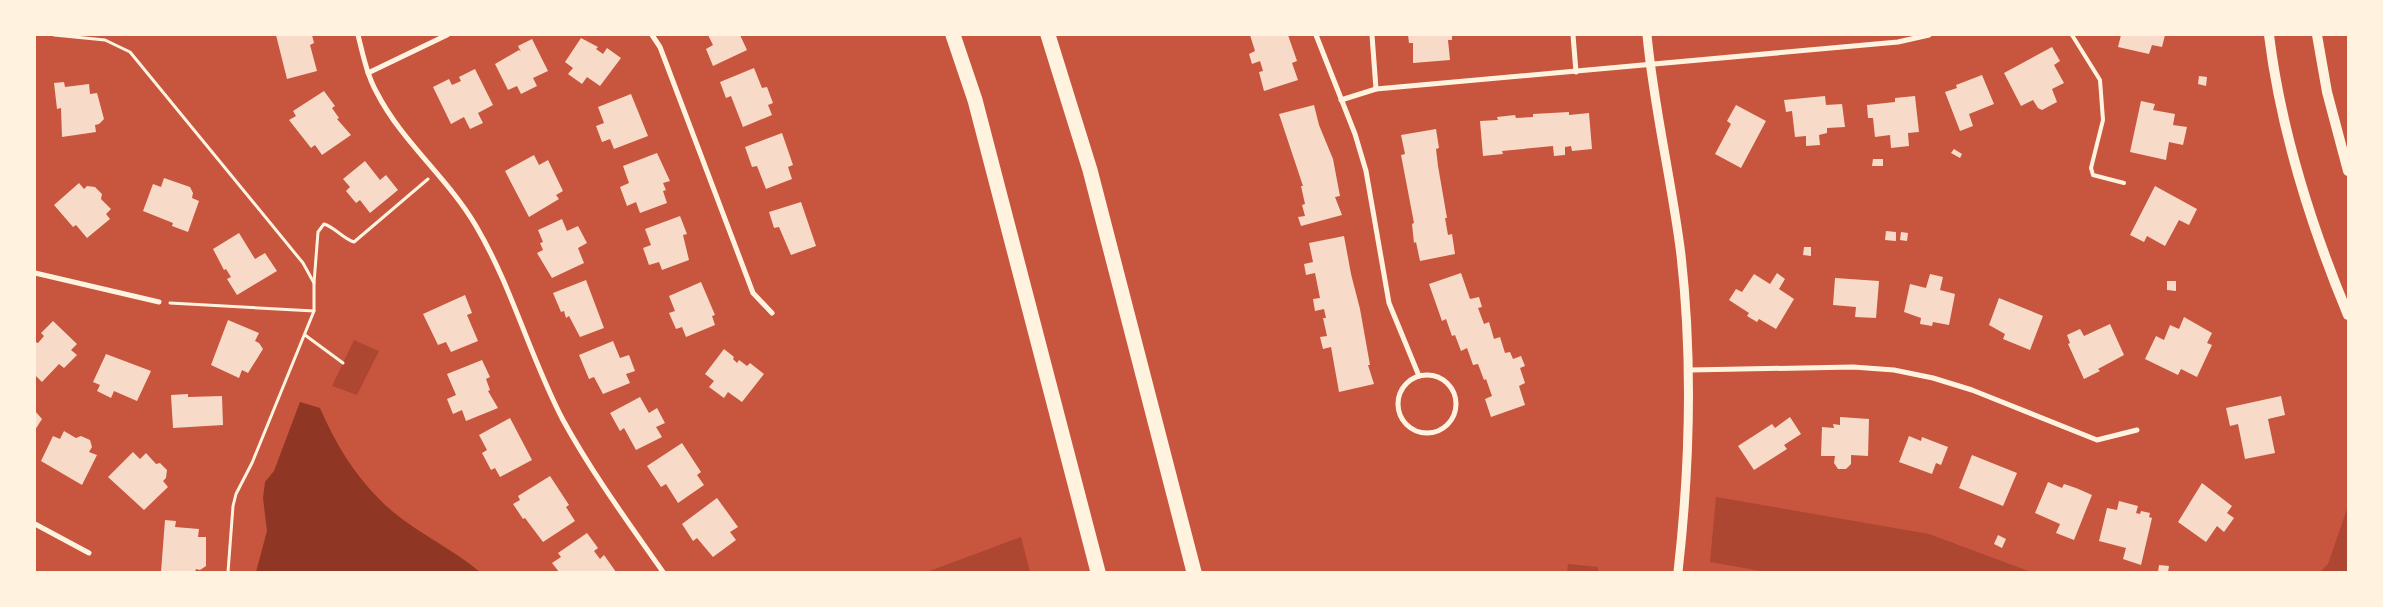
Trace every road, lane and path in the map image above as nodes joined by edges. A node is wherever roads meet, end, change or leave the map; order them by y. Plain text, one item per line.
1 (54, 35) edge
2 (358, 35) edge
3 (447, 35) edge
4 (652, 35) edge
5 (953, 35) edge
6 (1048, 35) edge
7 (1316, 35) edge
8 (1372, 35) edge
9 (1573, 35) edge
10 (1648, 35) edge
11 (1929, 35) edge
12 (2072, 35) edge
13 (2269, 35) edge
14 (2317, 35) edge
15 (1651, 65) junction
16 (1576, 72) junction
17 (368, 73) junction
18 (1376, 89) junction
19 (1341, 100) junction
20 (2348, 171) edge
21 (436, 172) junction
22 (2124, 183) dead end
23 (35, 273) edge
24 (314, 283) junction
25 (159, 302) joint
26 (314, 311) junction
27 (772, 313) dead end
28 (2348, 315) edge
29 (305, 335) junction
30 (343, 363) dead end
31 (1690, 370) junction
32 (1419, 376) junction
33 (2137, 430) dead end
34 (35, 524) edge
35 (89, 553) dead end
36 (228, 572) edge
37 (663, 572) edge
38 (1098, 572) edge
39 (1194, 572) edge
40 (1678, 572) edge

1 - 24 path
2 - 17 street
3 - 17 street
4 - 27 street
5 - 38 highway
6 - 39 highway
7 - 19 street
8 - 18 street
9 - 16 street
10 - 15 street
11 - 15 street
12 - 22 lane
13 - 28 main road
14 - 20 main road
15 - 16 street
15 - 31 street
16 - 18 street
17 - 21 street
18 - 19 street
19 - 32 street
21 - 24 path
21 - 37 street
23 - 25 street
24 - 26 path
25 - 26 path
26 - 29 path
29 - 30 path
29 - 36 path
31 - 33 street
31 - 40 street
32 - 32 street
34 - 35 street

